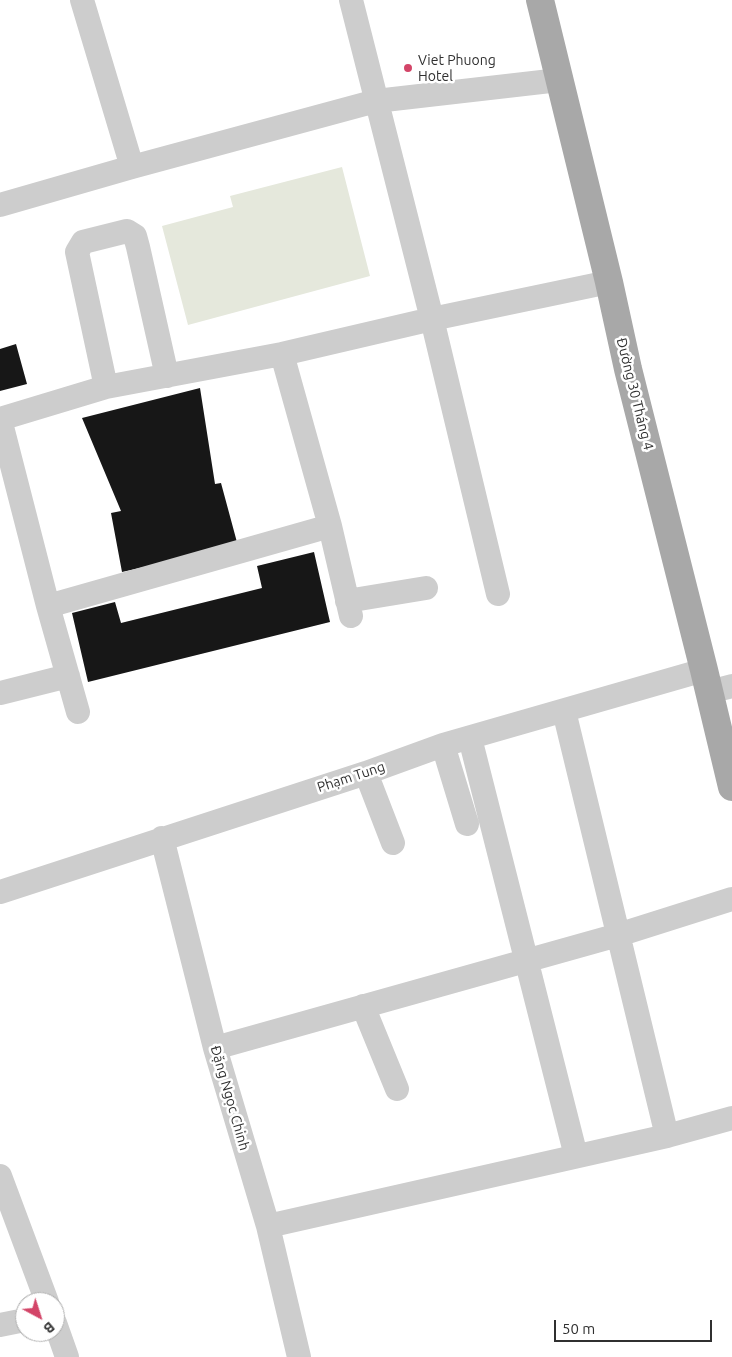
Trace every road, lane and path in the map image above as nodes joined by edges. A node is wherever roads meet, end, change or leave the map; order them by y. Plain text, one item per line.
1 (82, 0) edge
2 (351, 0) edge
3 (540, 0) edge
4 (559, 80) junction
5 (376, 101) junction
6 (132, 168) junction
7 (0, 205) edge
8 (608, 282) junction
9 (432, 319) junction
10 (282, 354) junction
11 (167, 376) junction
12 (106, 387) junction
13 (0, 419) edge
14 (330, 526) junction
15 (426, 588) dead end
16 (498, 594) dead end
17 (48, 606) junction
18 (68, 676) junction
19 (715, 683) edge
20 (0, 693) edge
21 (564, 711) junction
22 (78, 712) dead end
23 (470, 738) junction
24 (443, 745) junction
25 (366, 773) junction
26 (732, 787) edge
27 (467, 824) dead end
28 (162, 838) junction
29 (394, 843) dead end
30 (0, 892) edge
31 (732, 899) edge
32 (618, 936) junction
33 (528, 961) junction
34 (363, 1006) junction
35 (215, 1048) junction
36 (397, 1089) dead end
37 (732, 1118) edge
38 (667, 1136) junction
39 (576, 1156) junction
40 (0, 1176) edge
41 (268, 1226) junction
42 (43, 1292) edge
43 (15, 1322) edge
44 (0, 1325) edge
45 (62, 1342) edge
46 (67, 1357) edge
47 (299, 1357) edge

1 - 6 street
2 - 5 street
3 - 4 main road, Đường 30 Tháng 4
4 - 5 street
4 - 8 main road, Đường 30 Tháng 4
5 - 6 street
5 - 9 street
6 - 7 street
8 - 9 street
8 - 19 main road, Đường 30 Tháng 4
9 - 10 street
9 - 16 street
10 - 11 street
10 - 14 street
11 - 12 street
11 - 12 street
12 - 13 street
13 - 17 street
14 - 15 street
14 - 17 street
17 - 18 street
18 - 20 street
18 - 22 street
19 - 21 street, Phạm Tung
19 - 26 main road, Đường 30 Tháng 4
21 - 23 street, Phạm Tung
21 - 32 street
23 - 24 street, Phạm Tung
23 - 33 street
24 - 25 street, Phạm Tung
24 - 27 street
25 - 28 street, Phạm Tung
25 - 29 street
28 - 30 street, Phạm Tung
28 - 35 street, Đặng Ngọc Chinh
31 - 32 street
32 - 33 street
32 - 38 street
33 - 34 street
33 - 39 street
34 - 35 street
34 - 36 street
35 - 41 street, Đặng Ngọc Chinh
37 - 38 street
38 - 39 street
39 - 41 street
40 - 42 street
41 - 47 street, Đặng Ngọc Chinh
43 - 44 street
45 - 46 street

